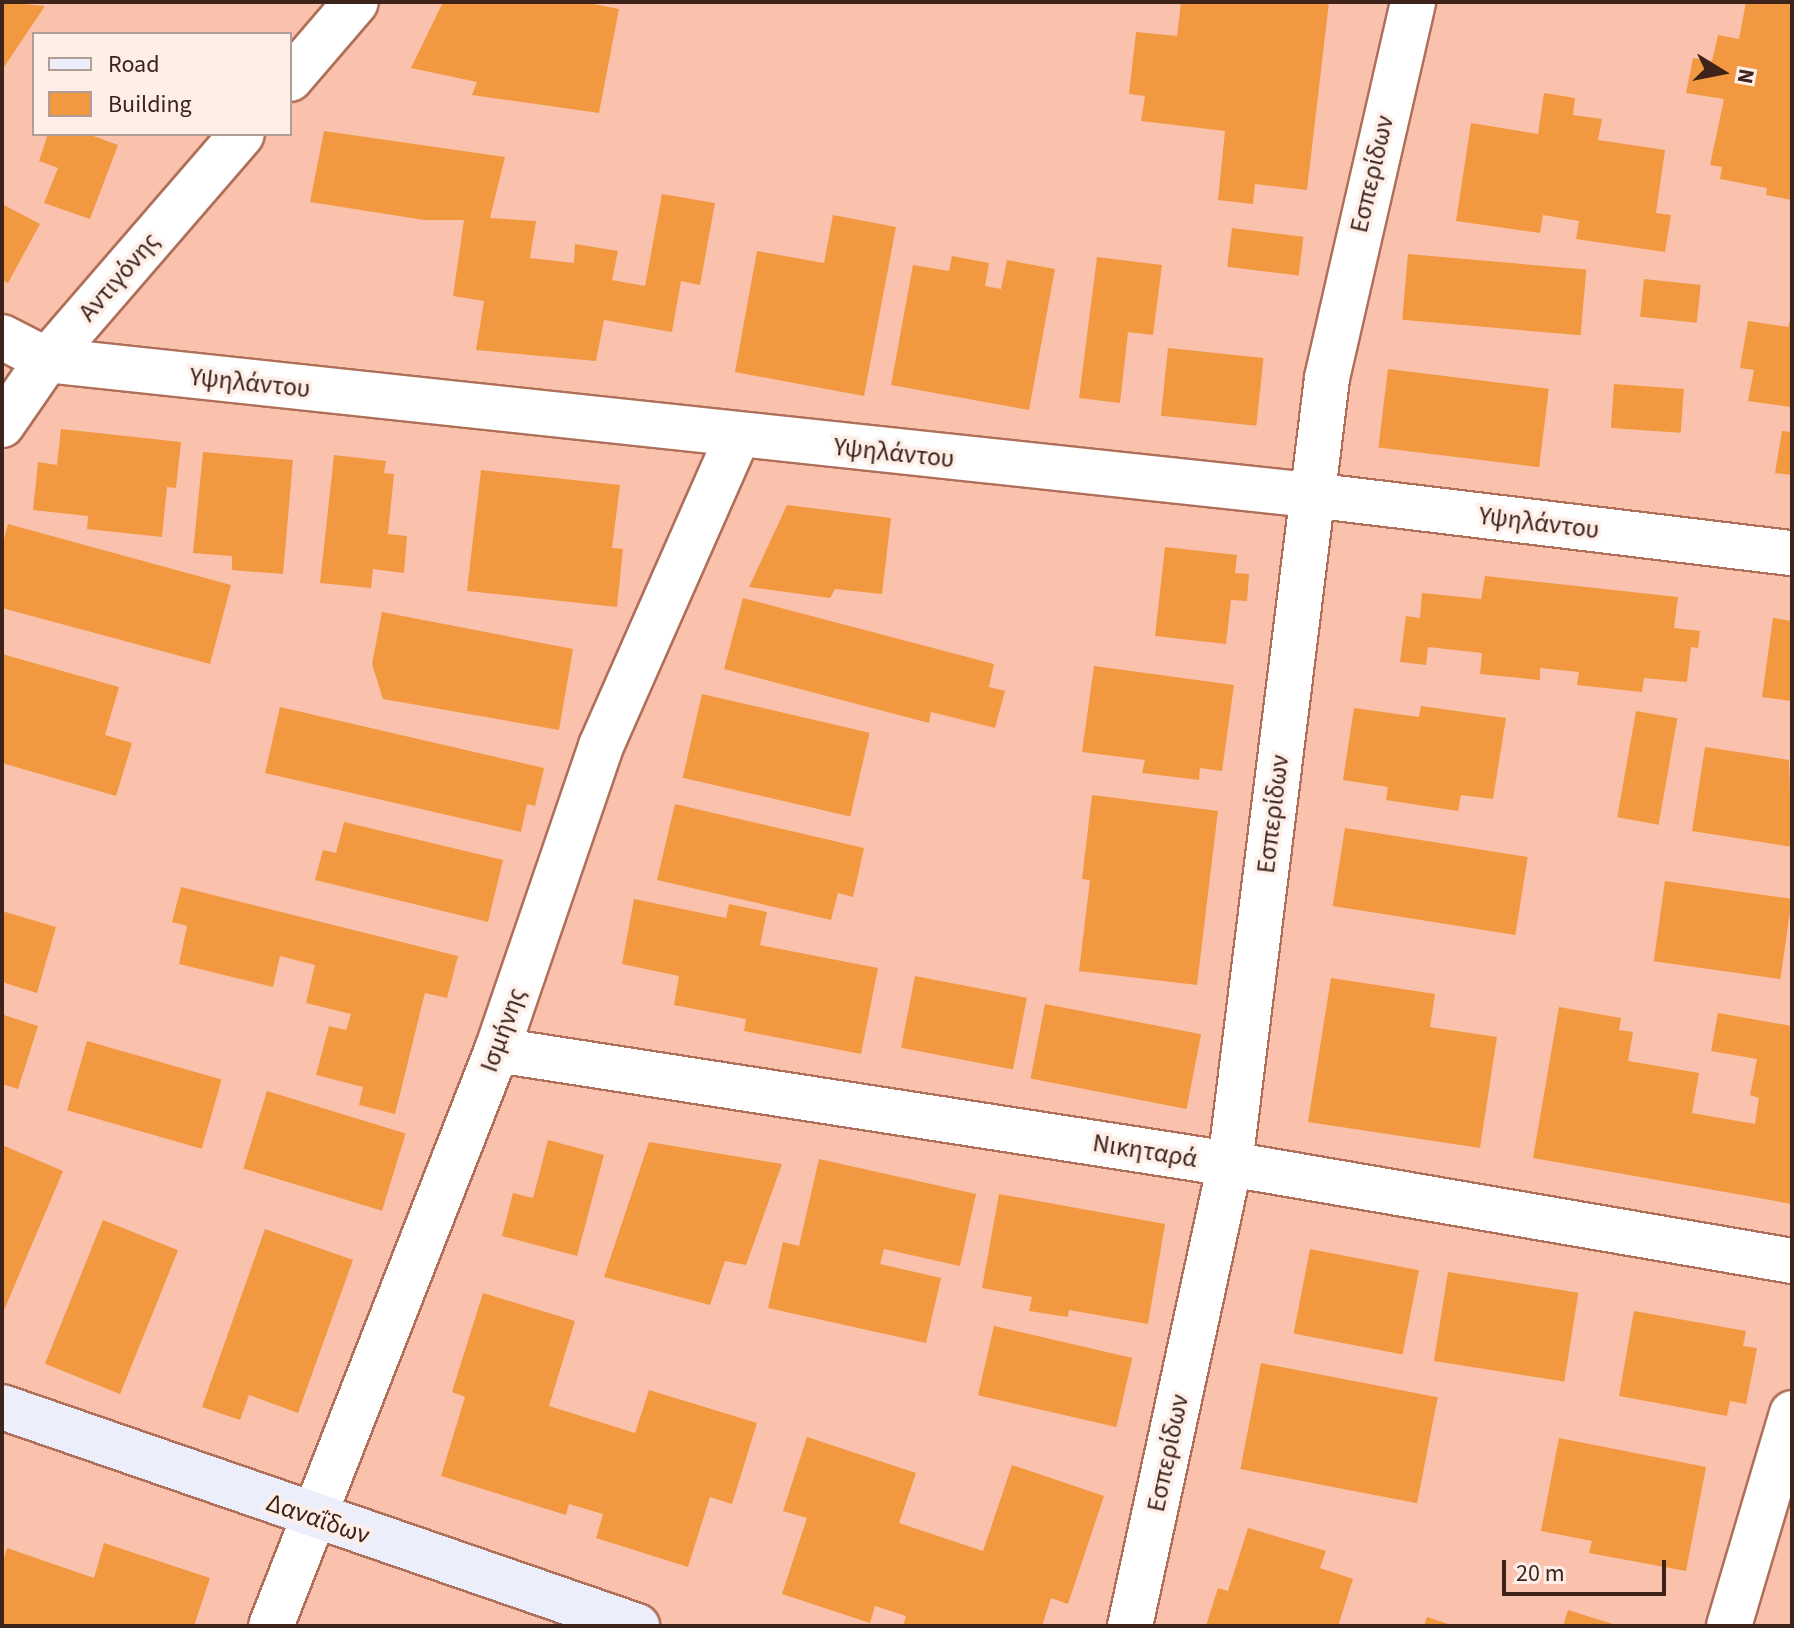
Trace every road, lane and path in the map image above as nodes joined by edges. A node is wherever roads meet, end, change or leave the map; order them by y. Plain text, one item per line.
1 (356, 2) edge
2 (1413, 2) edge
3 (292, 77) edge
4 (240, 136) edge
5 (2, 337) edge
6 (47, 360) junction
7 (2, 425) edge
8 (737, 437) junction
9 (1311, 495) junction
10 (1792, 553) edge
11 (497, 1050) junction
12 (1230, 1164) junction
13 (1792, 1261) edge
14 (2, 1407) edge
15 (1792, 1413) edge
16 (315, 1519) junction
17 (271, 1626) edge
18 (637, 1626) edge
19 (1130, 1626) edge
20 (1729, 1626) edge

1 - 3 street
2 - 9 street, Εσπερίδων
4 - 6 street, Αντιγόνης
5 - 6 street, Υψηλάντου
6 - 7 street, Αντιγόνης
6 - 8 street, Υψηλάντου
8 - 9 street, Υψηλάντου
8 - 11 street, Ισμήνης
9 - 10 street, Υψηλάντου
9 - 12 street, Εσπερίδων
11 - 12 street, Νικηταρά
11 - 16 street, Ισμήνης
12 - 13 street, Νικηταρά
12 - 19 street, Εσπερίδων
14 - 16 street, Δαναΐδων
15 - 20 street
16 - 17 street, Ισμήνης
16 - 18 street, Δαναΐδων

